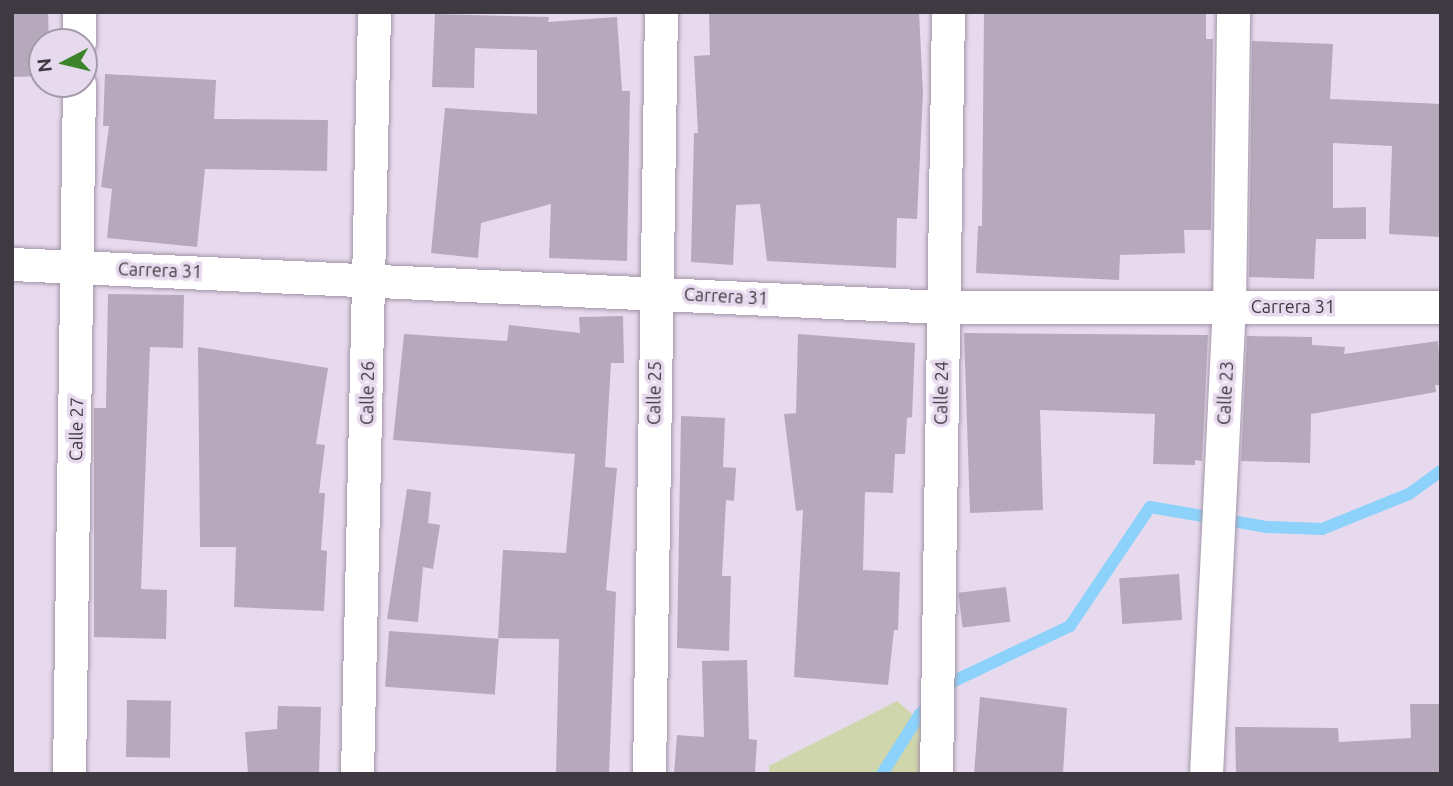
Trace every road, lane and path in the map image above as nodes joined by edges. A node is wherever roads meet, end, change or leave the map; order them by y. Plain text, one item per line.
1 (374, 12) edge
2 (661, 12) edge
3 (948, 12) edge
4 (1233, 12) edge
5 (79, 98) edge
6 (12, 264) edge
7 (79, 266) junction
8 (370, 279) junction
9 (656, 292) junction
10 (1229, 306) junction
11 (942, 307) junction
12 (1441, 307) edge
13 (69, 774) edge
14 (357, 774) edge
15 (649, 774) edge
16 (936, 774) edge
17 (1206, 774) edge

1 - 8 street, Calle 26
2 - 9 street, Calle 25
3 - 11 street, Calle 24
4 - 10 street, Calle 23
5 - 7 street, Calle 27
6 - 7 street, Carrera 31
7 - 8 street, Carrera 31
7 - 13 street, Calle 27
8 - 9 street, Carrera 31
8 - 14 street, Calle 26
9 - 11 street, Carrera 31
9 - 15 street, Calle 25
10 - 11 street, Carrera 31
10 - 12 street, Carrera 31
10 - 17 street, Calle 23
11 - 16 street, Calle 24

